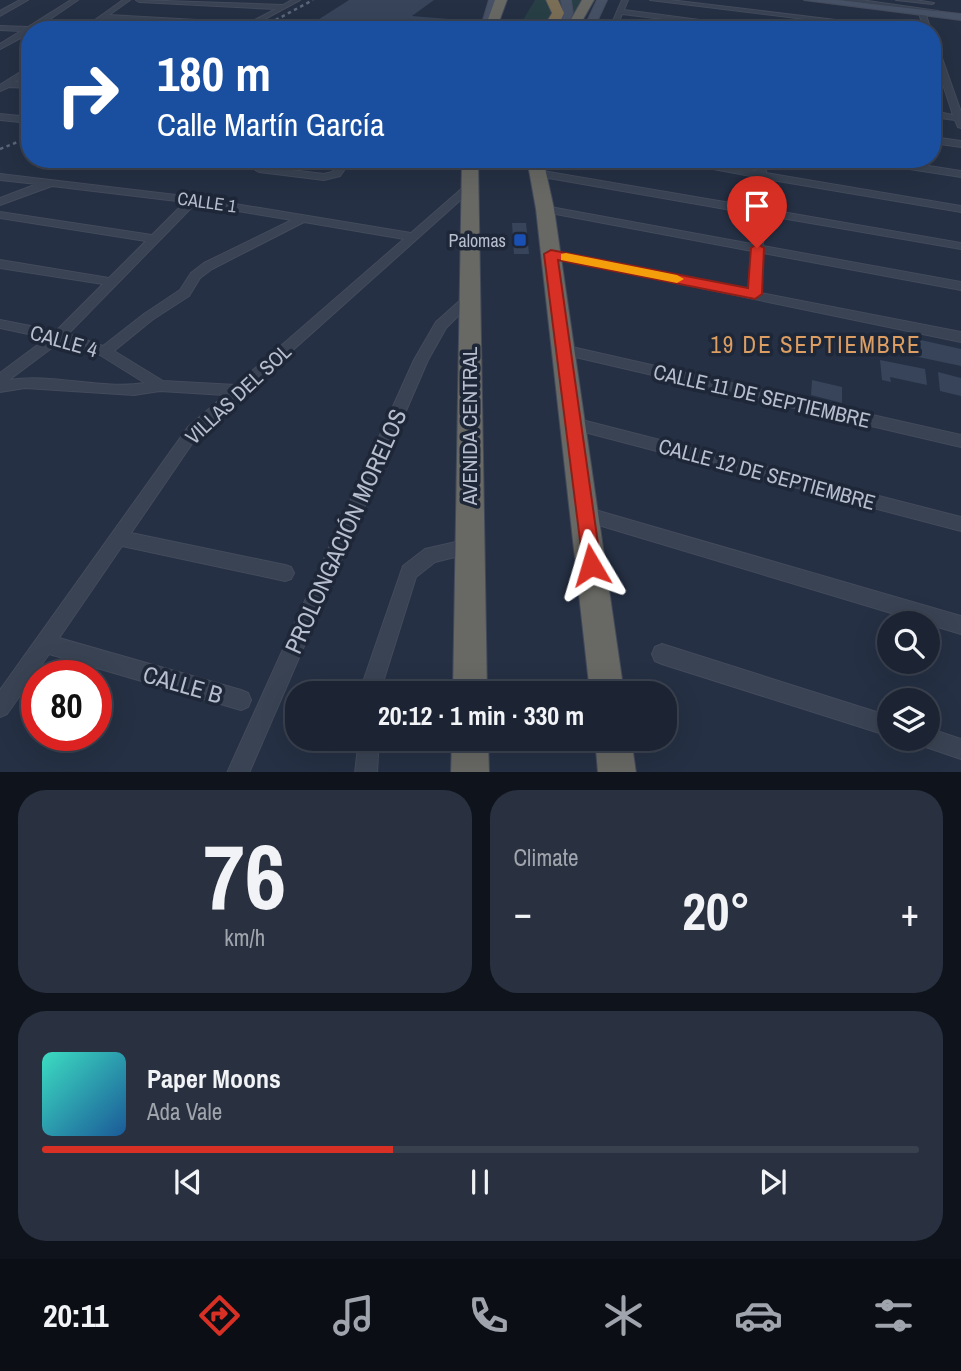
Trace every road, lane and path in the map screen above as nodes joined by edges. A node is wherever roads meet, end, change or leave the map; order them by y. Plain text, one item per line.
1 (25, 0) edge
2 (75, 0) edge
3 (127, 0) edge
4 (139, 0) edge
5 (297, 0) edge
6 (494, 0) edge
7 (501, 0) edge
8 (552, 0) edge
9 (566, 0) edge
10 (588, 0) edge
11 (602, 0) edge
12 (625, 0) edge
13 (653, 0) edge
14 (772, 0) edge
15 (809, 0) edge
16 (845, 0) edge
17 (854, 0) edge
18 (898, 0) edge
19 (178, 1) edge
20 (283, 7) junction
21 (933, 7) edge
22 (620, 12) junction
23 (770, 13) junction
24 (922, 13) junction
25 (0, 14) edge
26 (102, 17) junction
27 (961, 17) edge
28 (44, 21) edge
29 (96, 21) edge
30 (176, 21) edge
31 (257, 21) edge
32 (490, 21) edge
33 (492, 21) edge
34 (554, 21) edge
35 (563, 21) edge
36 (576, 21) edge
37 (592, 21) edge
38 (616, 21) edge
39 (695, 21) edge
40 (770, 21) edge
41 (838, 21) edge
42 (925, 21) edge
43 (1, 29) edge
44 (21, 31) edge
45 (21, 35) edge
46 (0, 47) edge
47 (21, 74) edge
48 (941, 80) edge
49 (4, 86) edge
50 (941, 116) edge
51 (0, 117) edge
52 (21, 119) edge
53 (960, 121) edge
54 (941, 141) edge
55 (961, 145) edge
56 (340, 168) edge
57 (470, 168) edge
58 (536, 168) edge
59 (546, 168) edge
60 (719, 168) edge
61 (761, 168) edge
62 (922, 168) edge
63 (259, 169) dead end
64 (961, 174) edge
65 (761, 175) junction
66 (0, 177) edge
67 (50, 183) junction
68 (470, 187) junction
69 (193, 200) junction
70 (0, 202) edge
71 (545, 209) junction
72 (961, 209) edge
73 (759, 211) junction
74 (0, 215) edge
75 (304, 218) junction
76 (413, 237) junction
77 (156, 239) junction
78 (961, 246) edge
79 (757, 248) junction
80 (551, 254) junction
81 (0, 264) edge
82 (112, 282) junction
83 (961, 286) edge
84 (755, 294) junction
85 (468, 300) junction
86 (0, 324) edge
87 (59, 335) junction
88 (961, 337) edge
89 (563, 350) junction
90 (105, 352) junction
91 (0, 380) edge
92 (160, 386) junction
93 (0, 387) edge
94 (238, 390) junction
95 (574, 424) junction
96 (961, 442) edge
97 (584, 514) junction
98 (961, 524) edge
99 (118, 538) junction
100 (469, 547) junction
101 (285, 573) dead end
102 (961, 625) edge
103 (45, 643) junction
104 (662, 654) dead end
105 (374, 681) edge
106 (470, 681) edge
107 (605, 681) edge
108 (241, 700) dead end
109 (0, 707) edge
110 (877, 722) edge
111 (940, 742) edge
112 (961, 749) edge
113 (368, 751) edge
114 (470, 751) edge
115 (615, 751) edge
116 (238, 772) edge
117 (366, 772) edge
118 (470, 772) edge
119 (617, 772) edge

1 - 25 street
2 - 28 street
3 - 26 street
4 - 19 street
5 - 20 street
6 - 32 main road
7 - 33 highway
8 - 34 highway
9 - 35 main road
10 - 36 highway
11 - 37 main road
12 - 22 street
13 - 23 street
14 - 23 street
15 - 24 main road
16 - 17 street
17 - 21 street
18 - 21 street
19 - 20 street
20 - 31 street
21 - 24 main road
21 - 27 main road
22 - 38 street
22 - 39 street
23 - 40 street
23 - 41 street
24 - 42 street
26 - 29 street
26 - 30 street
43 - 44 street
45 - 46 street
47 - 49 street
48 - 53 street
50 - 53 street
51 - 52 street
54 - 55 street
56 - 63 street
57 - 68 highway, AVENIDA CENTRAL
58 - 71 highway
59 - 73 street
60 - 65 street
61 - 65 street
62 - 64 street
65 - 72 street
65 - 73 street
66 - 67 street, CALLE 1
67 - 69 street, CALLE 1
67 - 70 street
68 - 76 street, VILLAS DEL SOL
68 - 85 highway, AVENIDA CENTRAL
69 - 75 street, CALLE 1
69 - 77 street
71 - 79 street
71 - 80 highway
73 - 78 street
73 - 79 street
74 - 77 street
75 - 76 street, CALLE 1
75 - 90 street
76 - 94 street, VILLAS DEL SOL
77 - 82 street
79 - 83 street
79 - 84 street
80 - 84 street
80 - 89 highway
81 - 82 street
82 - 87 street
84 - 88 street
85 - 100 highway, AVENIDA CENTRAL
85 - 116 street, PROLONGACIÓN MORELOS
86 - 87 street, CALLE 4
87 - 90 street, CALLE 4
87 - 91 street
89 - 95 highway
89 - 96 street, CALLE 11 DE SEPTIEMBRE
90 - 92 street, CALLE 4
92 - 93 street
92 - 94 street
94 - 99 street, VILLAS DEL SOL
95 - 97 highway
95 - 98 street, CALLE 12 DE SEPTIEMBRE
97 - 102 street
97 - 107 highway
99 - 101 street
99 - 103 street, VILLAS DEL SOL
100 - 105 street
100 - 106 highway, AVENIDA CENTRAL
103 - 108 street, CALLE B
103 - 109 street, VILLAS DEL SOL
104 - 110 street
111 - 112 street
113 - 117 street
114 - 118 highway
115 - 119 highway

